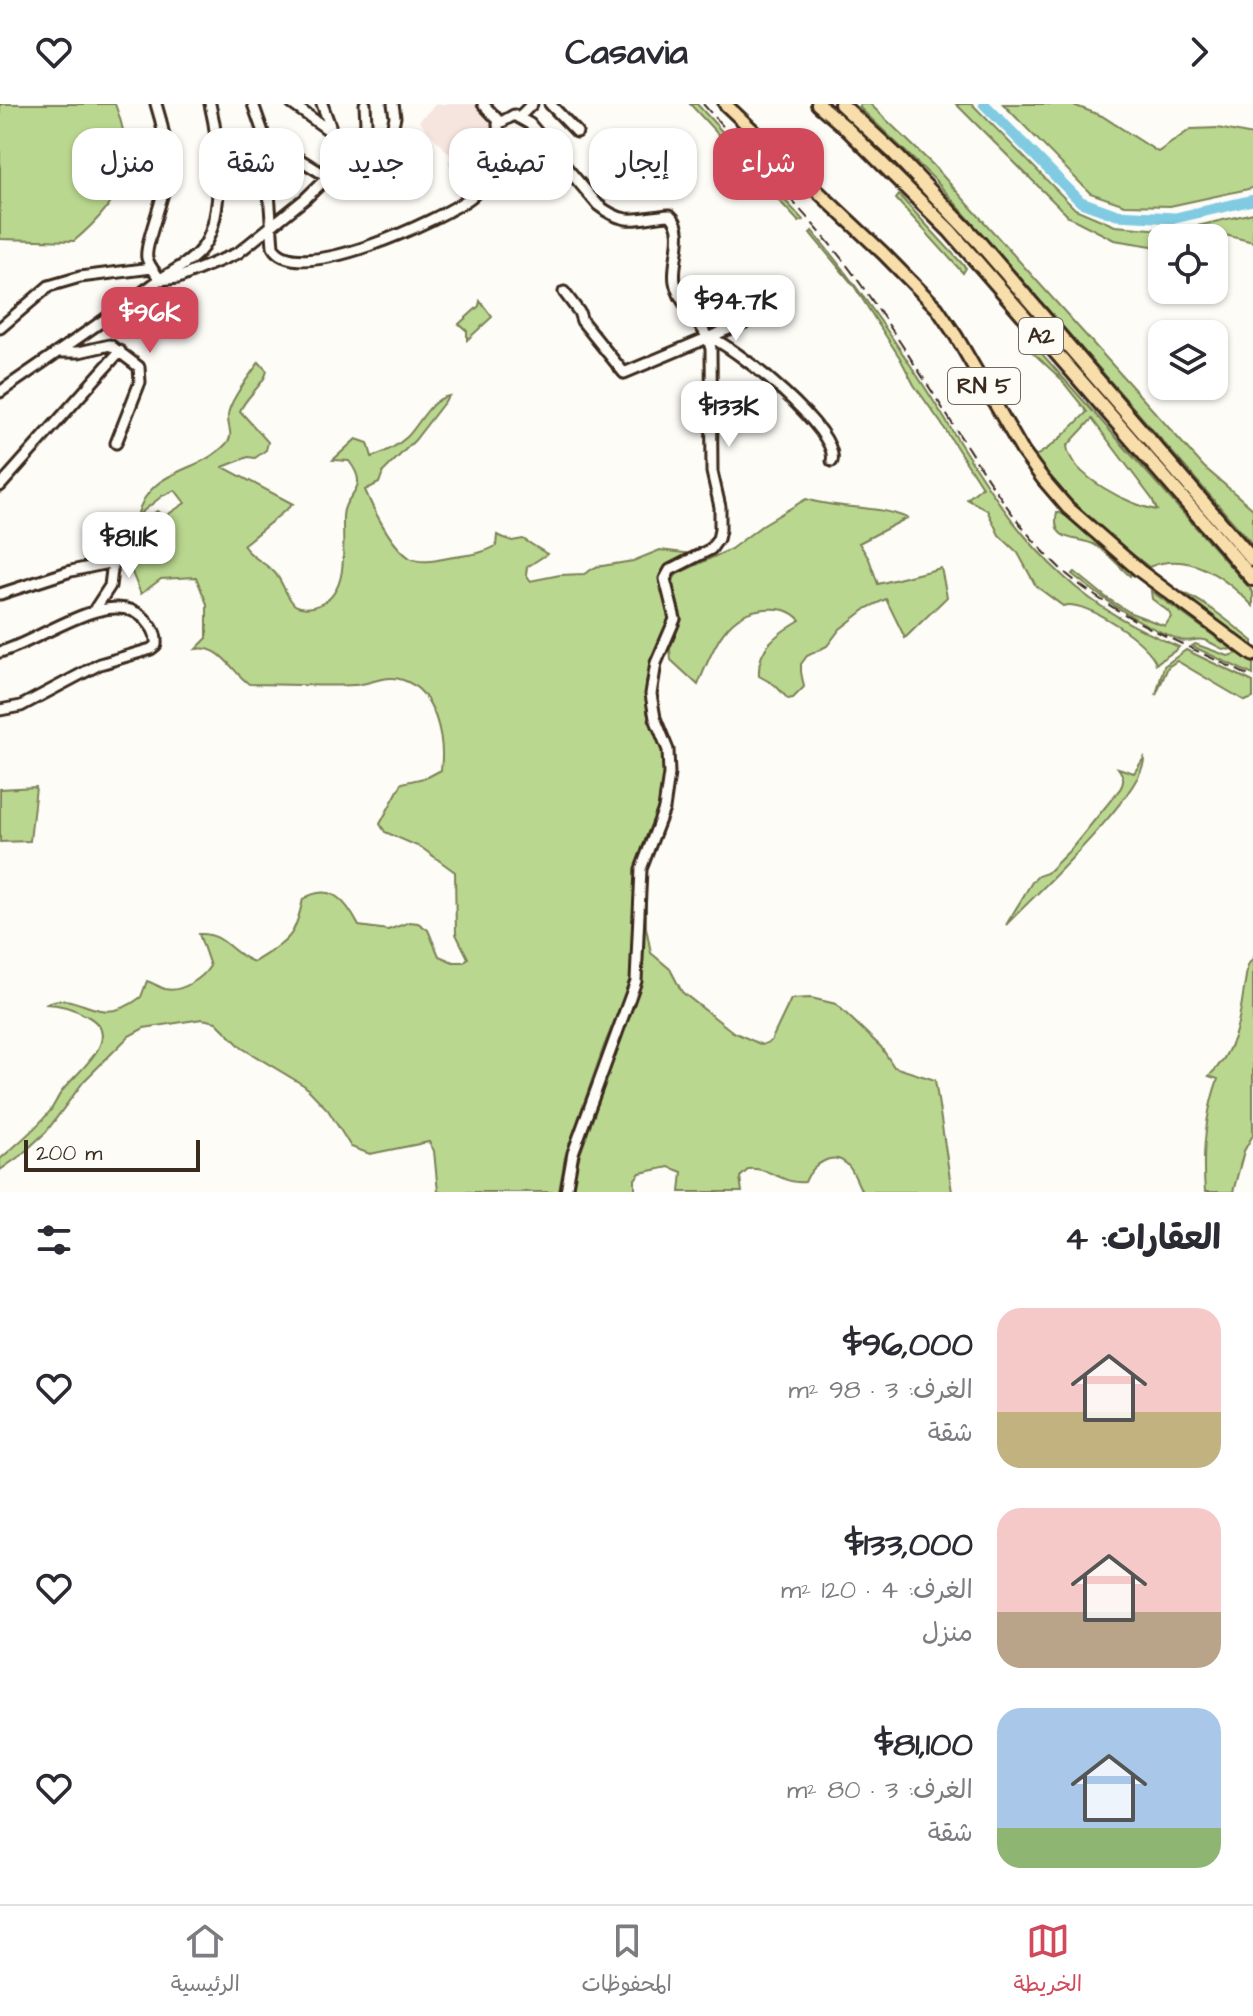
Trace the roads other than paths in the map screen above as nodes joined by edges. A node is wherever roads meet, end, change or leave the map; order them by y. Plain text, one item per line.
1 (156, 104) edge
2 (210, 104) edge
3 (253, 104) edge
4 (292, 104) edge
5 (322, 104) edge
6 (365, 104) edge
7 (393, 104) edge
8 (483, 104) edge
9 (532, 104) edge
10 (550, 104) edge
11 (725, 104) edge
12 (818, 104) edge
13 (841, 104) edge
14 (520, 116) junction
15 (500, 122) junction
16 (261, 128) edge
17 (328, 128) edge
18 (331, 128) edge
19 (364, 128) edge
20 (392, 128) edge
21 (497, 128) edge
22 (577, 132) dead end
23 (320, 185) edge
24 (269, 200) edge
25 (466, 200) edge
26 (271, 225) junction
27 (152, 268) junction
28 (160, 280) junction
29 (564, 292) dead end
30 (750, 320) dead end
31 (0, 328) edge
32 (709, 337) junction
33 (120, 351) junction
34 (59, 352) junction
35 (0, 392) edge
36 (116, 443) dead end
37 (832, 461) dead end
38 (0, 486) edge
39 (1253, 560) edge
40 (1253, 579) edge
41 (0, 594) edge
42 (93, 612) junction
43 (0, 652) edge
44 (1253, 655) edge
45 (0, 710) edge
46 (566, 1192) edge

1 - 27 street
2 - 28 street
3 - 16 street
4 - 17 street
5 - 18 street
6 - 19 street
7 - 20 street
8 - 15 street
9 - 14 street
10 - 22 street
11 - 44 main road, RN 5
12 - 40 highway, A2
13 - 39 highway, A2
14 - 15 street
14 - 32 street
15 - 21 street
23 - 26 street
24 - 26 street
25 - 26 street
26 - 28 street
27 - 28 street
27 - 31 street
28 - 34 street
29 - 32 street
30 - 32 street
32 - 37 street
32 - 46 street
33 - 34 street
33 - 36 street
33 - 38 street
34 - 35 street
41 - 42 street
42 - 43 street
42 - 45 street

